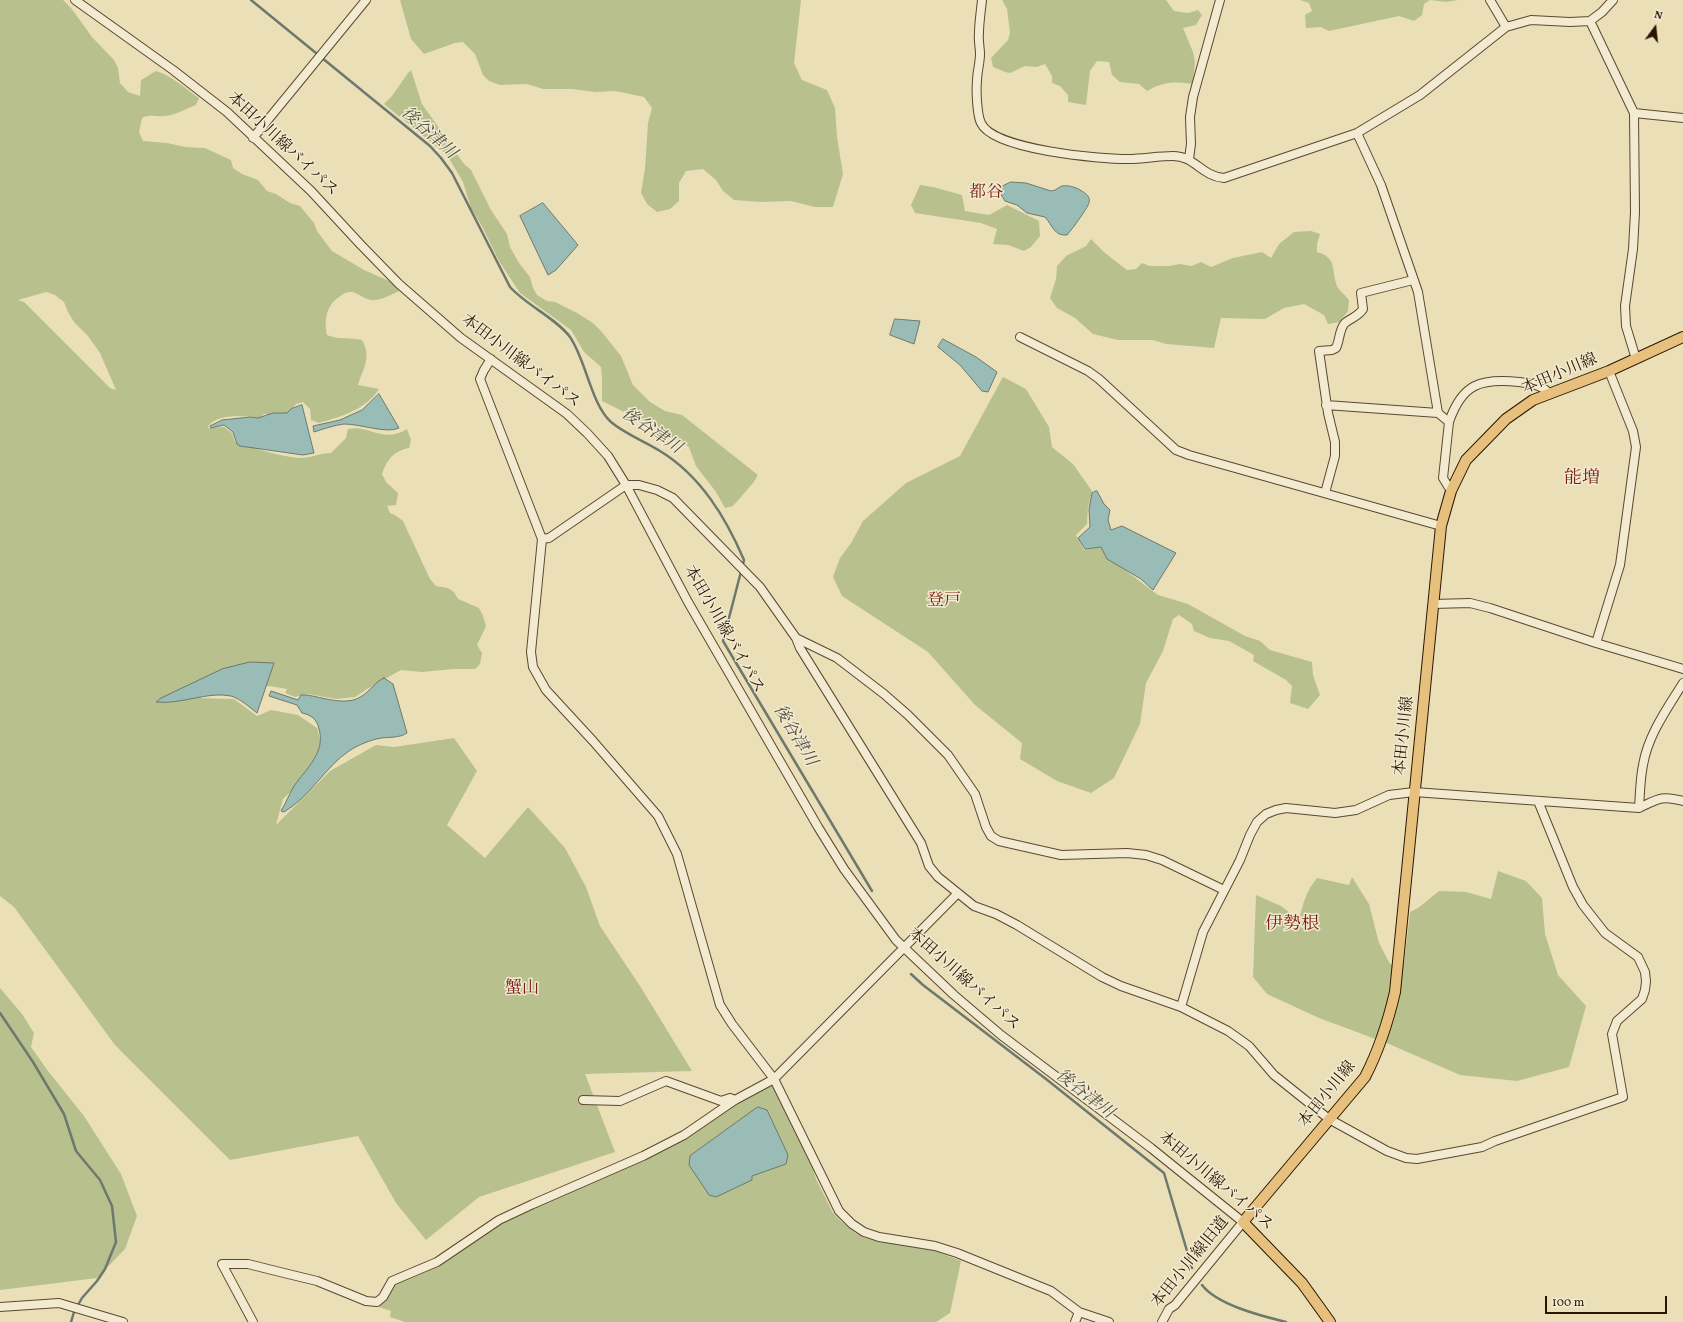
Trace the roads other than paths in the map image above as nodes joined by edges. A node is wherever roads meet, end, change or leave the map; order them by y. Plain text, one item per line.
1 (75, 0) edge
2 (366, 0) edge
3 (982, 0) edge
4 (1220, 0) edge
5 (1490, 0) edge
6 (1613, 0) edge
7 (1590, 21) junction
8 (1506, 27) junction
9 (1634, 114) junction
10 (1683, 118) edge
11 (1358, 133) junction
12 (253, 138) junction
13 (1189, 159) junction
14 (1413, 280) junction
15 (1020, 337) dead end
16 (1683, 337) edge
17 (491, 359) junction
18 (1636, 359) junction
19 (1609, 371) junction
20 (1550, 394) junction
21 (1326, 405) junction
22 (1438, 413) junction
23 (1449, 422) junction
24 (626, 486) junction
25 (1451, 491) junction
26 (1325, 493) junction
27 (1441, 526) junction
28 (542, 539) junction
29 (1433, 604) junction
30 (796, 638) junction
31 (1596, 643) junction
32 (1683, 669) edge
33 (1683, 683) edge
34 (1414, 792) junction
35 (1538, 801) junction
36 (1683, 801) edge
37 (1639, 808) junction
38 (1224, 890) junction
39 (958, 893) junction
40 (904, 948) junction
41 (1180, 1007) junction
42 (774, 1079) junction
43 (583, 1100) dead end
44 (735, 1100) junction
45 (1329, 1119) junction
46 (1243, 1222) junction
47 (0, 1307) edge
48 (1079, 1312) junction
49 (123, 1322) edge
50 (253, 1322) edge
51 (1075, 1322) edge
52 (1109, 1322) edge
53 (1162, 1322) edge
54 (1330, 1322) edge

1 - 12 street, 本田小川線バイパス
2 - 12 street
3 - 13 street
4 - 13 street
5 - 8 street
6 - 7 street
7 - 8 street
7 - 9 street
8 - 11 street
9 - 10 street
9 - 18 street
11 - 13 street
11 - 14 street
12 - 17 street, 本田小川線バイパス
14 - 21 street
14 - 22 street
15 - 26 street
16 - 18 main road, 本田小川線
17 - 24 street, 本田小川線バイパス
17 - 28 street
18 - 19 main road, 本田小川線
19 - 20 main road, 本田小川線
19 - 31 street
20 - 23 street
20 - 25 main road, 本田小川線
21 - 22 street
21 - 26 street
22 - 23 street
23 - 25 street
24 - 28 street
24 - 30 street
24 - 40 street, 本田小川線バイパス
25 - 27 main road, 本田小川線
26 - 27 street
27 - 29 main road, 本田小川線
28 - 42 street
29 - 31 street
29 - 34 main road, 本田小川線
30 - 38 street
30 - 39 street
31 - 32 street
33 - 37 street
34 - 35 street
34 - 38 street
34 - 45 main road, 本田小川線
35 - 37 street
35 - 45 street
36 - 37 street
38 - 41 street
39 - 40 street
39 - 41 street
40 - 42 street
40 - 46 street, 本田小川線バイパス
41 - 45 street
42 - 44 street
42 - 48 street
43 - 44 street
44 - 50 street
45 - 46 main road, 本田小川線
46 - 53 street, 本田小川線旧道
46 - 54 main road, 本田小川線バイパス
47 - 49 street
48 - 51 street
48 - 52 street

